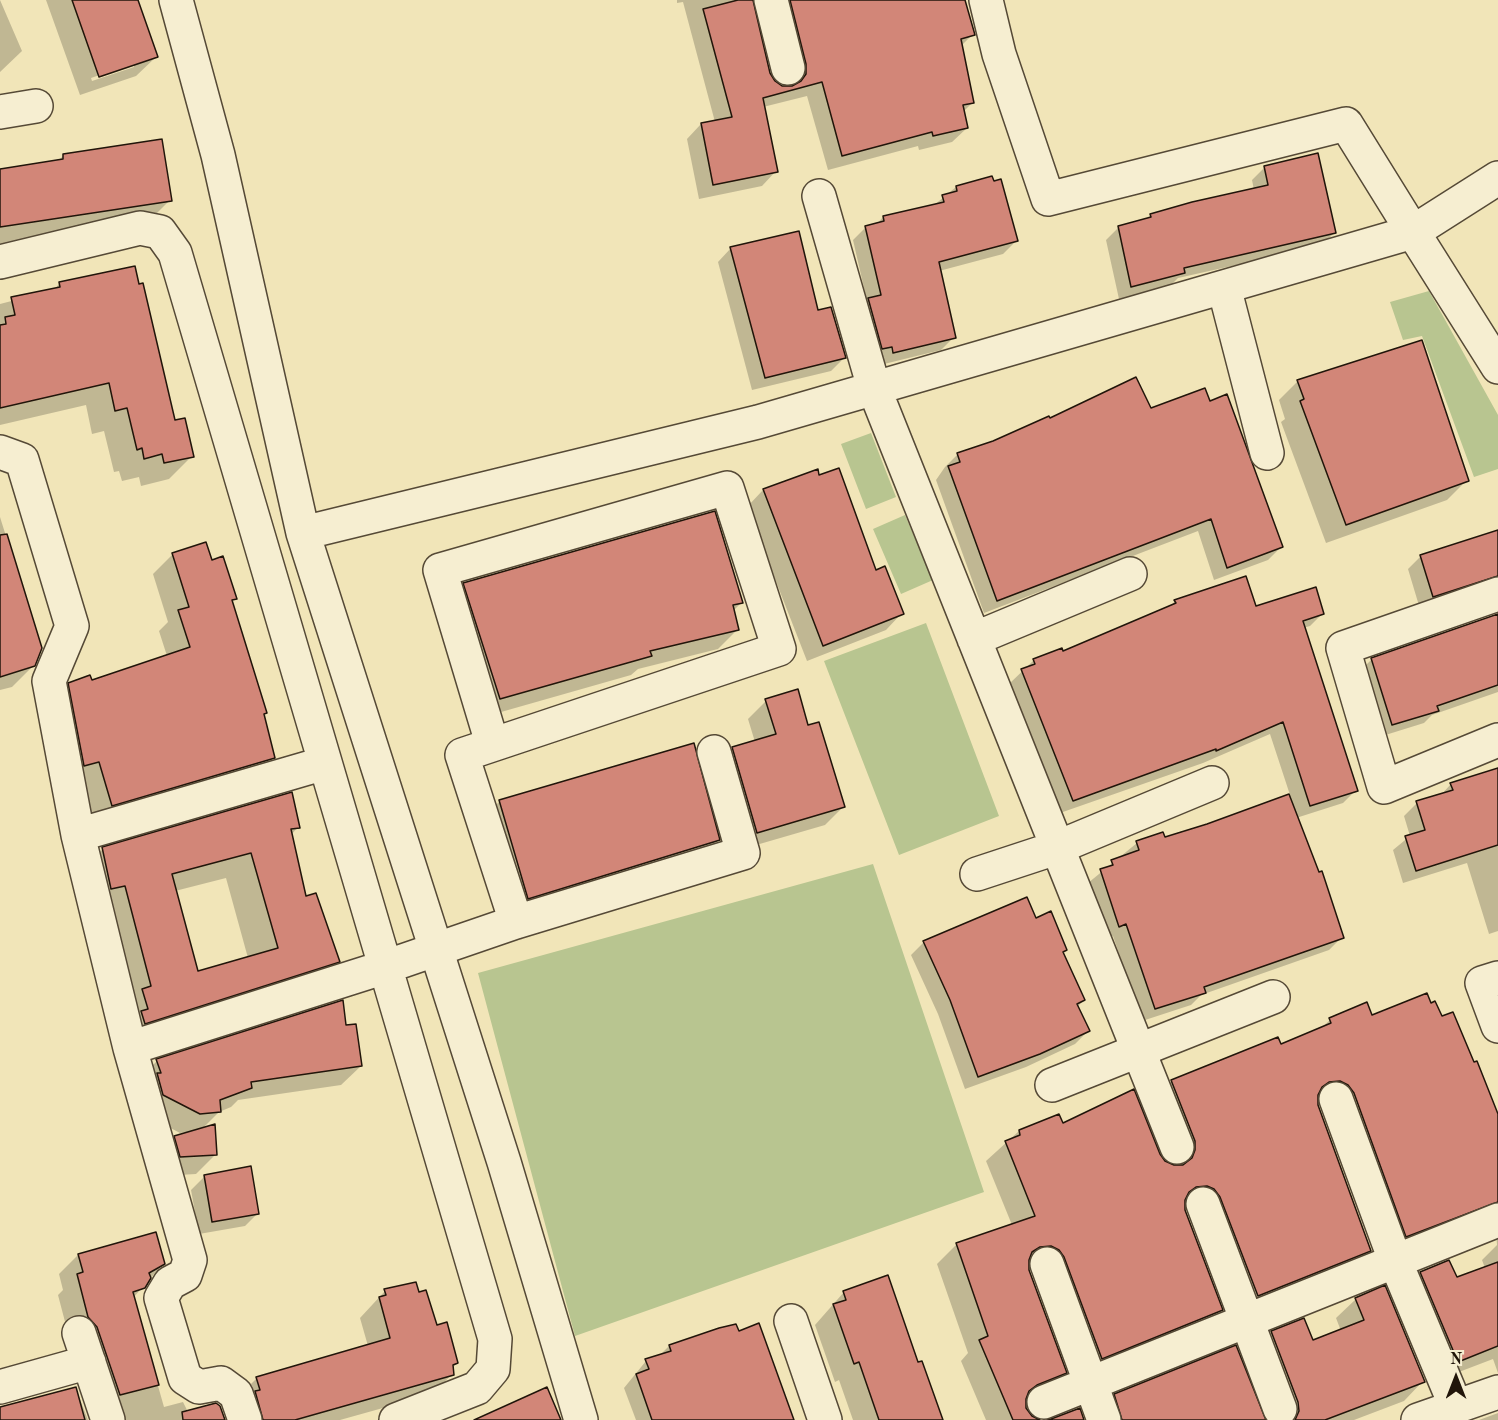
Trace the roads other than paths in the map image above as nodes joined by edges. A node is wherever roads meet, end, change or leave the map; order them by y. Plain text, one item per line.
1 (176, 0) edge
2 (771, 0) edge
3 (987, 0) edge
4 (788, 69) dead end
5 (36, 106) dead end
6 (0, 112) edge
7 (1498, 178) edge
8 (819, 196) dead end
9 (1413, 232) junction
10 (0, 262) edge
11 (1224, 286) junction
12 (1498, 367) edge
13 (874, 388) junction
14 (0, 452) edge
15 (1267, 453) dead end
16 (303, 533) junction
17 (1130, 574) dead end
18 (1498, 594) edge
19 (974, 639) junction
20 (1498, 740) edge
21 (492, 743) junction
22 (714, 752) dead end
23 (325, 763) junction
24 (1212, 783) dead end
25 (78, 836) junction
26 (1056, 848) junction
27 (977, 874) dead end
28 (516, 922) junction
29 (437, 950) junction
30 (385, 968) junction
31 (1498, 978) edge
32 (1273, 997) dead end
33 (1498, 1026) edge
34 (130, 1047) junction
35 (1138, 1052) junction
36 (1052, 1084) dead end
37 (1336, 1099) dead end
38 (1177, 1147) dead end
39 (1203, 1204) dead end
40 (1498, 1220) edge
41 (1396, 1263) junction
42 (1047, 1264) dead end
43 (791, 1321) dead end
44 (1247, 1322) junction
45 (1091, 1384) junction
46 (0, 1387) edge
47 (1449, 1390) dead end
48 (1498, 1392) edge
49 (1044, 1402) dead end
50 (1280, 1409) dead end
51 (108, 1420) edge
52 (245, 1420) edge
53 (396, 1420) edge
54 (581, 1420) edge
55 (825, 1420) edge
56 (1104, 1420) edge
57 (1418, 1420) edge

1 - 16 street
2 - 4 street
3 - 9 street
5 - 6 street
7 - 9 street
8 - 13 street
9 - 11 street
9 - 12 street
10 - 23 street
11 - 13 street
11 - 15 street
13 - 16 street
13 - 19 street
14 - 25 street
16 - 29 street
17 - 19 street
18 - 20 street
19 - 26 street
21 - 21 street
21 - 28 street
22 - 28 street
23 - 25 street
23 - 30 street
24 - 26 street
25 - 34 street
26 - 27 street
26 - 35 street
28 - 29 street
29 - 30 street
29 - 54 street
30 - 34 street
30 - 53 street
31 - 33 street
32 - 35 street
34 - 52 street
35 - 36 street
35 - 38 street
37 - 41 street
39 - 44 street
40 - 41 street
41 - 44 street
41 - 47 street
42 - 45 street
43 - 55 street
44 - 45 street
44 - 50 street
45 - 49 street
45 - 56 street
46 - 51 street
48 - 57 street

